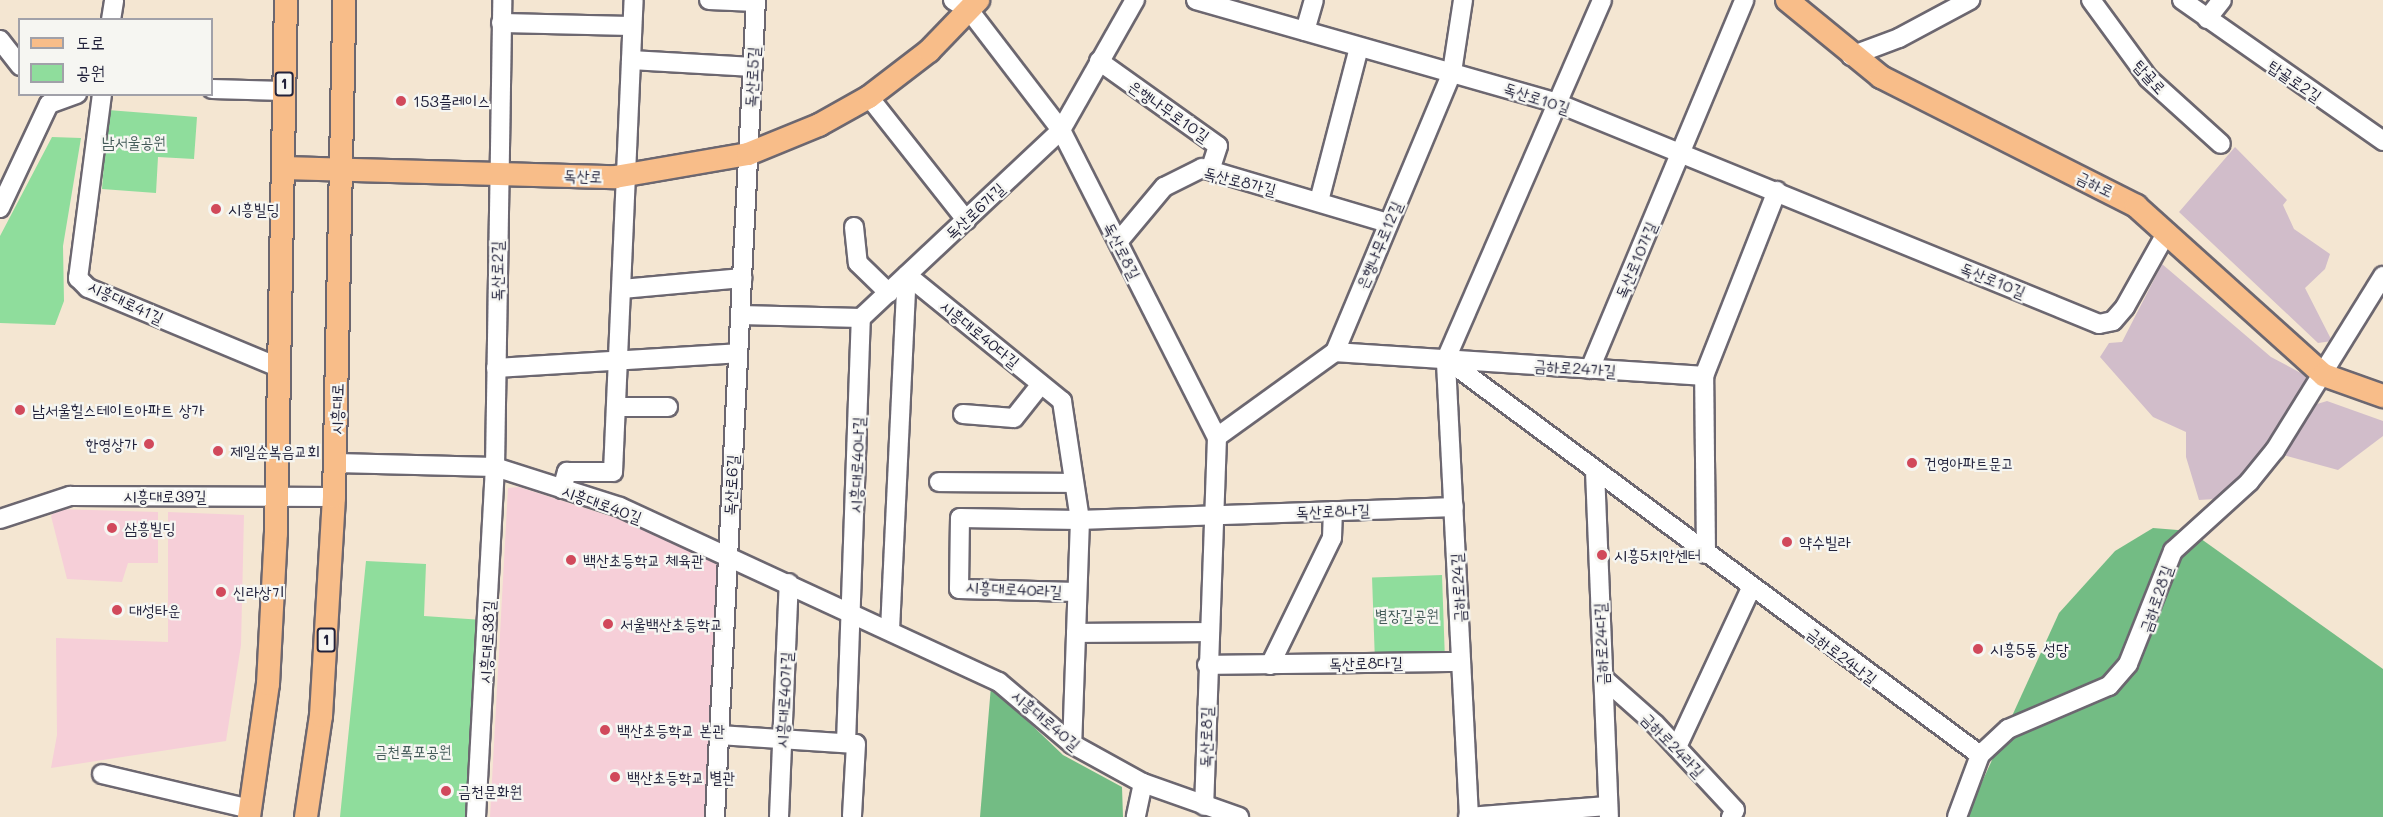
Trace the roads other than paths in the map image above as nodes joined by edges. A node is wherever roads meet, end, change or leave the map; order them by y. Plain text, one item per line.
1 (114, 0) edge
2 (286, 0) edge
3 (344, 0) edge
4 (502, 0) edge
5 (634, 0) edge
6 (709, 0) edge
7 (1135, 0) edge
8 (1196, 0) edge
9 (1314, 0) edge
10 (1463, 0) edge
11 (1602, 0) edge
12 (1744, 0) edge
13 (1787, 0) edge
14 (1970, 0) edge
15 (2091, 0) edge
16 (2182, 0) edge
17 (2222, 0) edge
18 (756, 1) edge
19 (967, 3) edge
20 (111, 18) edge
21 (2207, 20) junction
22 (501, 23) junction
23 (632, 26) junction
24 (1305, 31) junction
25 (0, 40) edge
26 (1359, 47) junction
27 (1851, 56) junction
28 (631, 60) junction
29 (1099, 61) junction
30 (18, 63) edge
31 (753, 67) junction
32 (1452, 72) junction
33 (213, 89) edge
34 (284, 91) junction
35 (64, 96) edge
36 (102, 96) edge
37 (868, 97) junction
38 (45, 99) edge
39 (1557, 104) junction
40 (1061, 130) junction
41 (2383, 141) edge
42 (2221, 144) dead end
43 (1681, 151) junction
44 (748, 154) junction
45 (283, 168) junction
46 (341, 169) junction
47 (1209, 170) junction
48 (498, 174) junction
49 (627, 176) junction
50 (1777, 191) junction
51 (1319, 201) junction
52 (0, 208) edge
53 (966, 220) junction
54 (1388, 223) junction
55 (854, 227) dead end
56 (2167, 232) junction
57 (1118, 242) junction
58 (907, 275) junction
59 (2383, 276) edge
60 (742, 278) junction
61 (622, 289) junction
62 (889, 292) junction
63 (740, 315) junction
64 (861, 318) junction
65 (1335, 352) junction
66 (738, 353) junction
67 (1446, 359) junction
68 (618, 363) junction
69 (280, 368) junction
70 (496, 368) junction
71 (1590, 369) junction
72 (2324, 375) junction
73 (1704, 376) junction
74 (1041, 384) junction
75 (2383, 396) edge
76 (616, 407) junction
77 (668, 407) dead end
78 (963, 414) dead end
79 (1217, 437) junction
80 (336, 463) junction
81 (495, 467) junction
82 (1595, 471) junction
83 (939, 482) dead end
84 (1074, 483) junction
85 (562, 489) junction
86 (278, 496) junction
87 (334, 496) junction
88 (1454, 507) junction
89 (1333, 511) junction
90 (1213, 515) junction
91 (0, 519) edge
92 (1080, 520) junction
93 (1706, 554) junction
94 (728, 556) junction
95 (789, 583) junction
96 (1751, 588) junction
97 (1077, 592) junction
98 (852, 613) junction
99 (890, 630) junction
100 (1209, 632) junction
101 (1076, 633) junction
102 (1461, 662) junction
103 (1207, 665) junction
104 (1270, 665) junction
105 (1603, 678) junction
106 (719, 735) junction
107 (782, 739) junction
108 (846, 743) junction
109 (1072, 744) junction
110 (1677, 747) junction
111 (1980, 755) junction
112 (102, 774) dead end
113 (1143, 783) junction
114 (1204, 806) junction
115 (1608, 811) edge
116 (249, 813) edge
117 (852, 816) edge
118 (306, 817) edge
119 (476, 817) edge
120 (715, 817) edge
121 (779, 817) edge
122 (1136, 817) edge
123 (1239, 817) edge
124 (1469, 817) edge
125 (1731, 817) edge
126 (1957, 817) edge

1 - 20 street
2 - 34 main road, 1
3 - 46 main road, 시흥대로 / 1
4 - 22 street, 독산로2길
5 - 23 street
6 - 18 street
7 - 29 street
8 - 24 street, 독산로10길
9 - 24 street
10 - 32 street, 은행나무로12길
11 - 39 street, 금하로24길
12 - 43 street
13 - 27 main road, 금하로
14 - 27 street
15 - 42 street, 탑골로
16 - 21 street, 탑골로2길
17 - 21 street
18 - 31 street, 독산로5길
19 - 37 main road, 독산로
19 - 40 street, 독산로8길
21 - 41 street, 탑골로2길
22 - 23 street
22 - 48 street, 독산로2길
23 - 28 street
24 - 26 street, 독산로10길
25 - 30 street
26 - 32 street, 독산로10길
26 - 51 street
27 - 56 main road, 금하로
28 - 31 street
28 - 49 street
29 - 40 street
29 - 47 street, 은행나무로10길
31 - 44 street, 독산로5길
32 - 39 street, 독산로10길
32 - 54 street, 은행나무로12길
33 - 34 street
34 - 45 main road, 1
35 - 38 street
36 - 69 street, 시흥대로41길
37 - 44 main road, 독산로
37 - 53 street
38 - 52 street
39 - 43 street, 독산로10길
39 - 67 street, 금하로24길
40 - 53 street, 독산로6가길
40 - 57 street, 독산로8길
43 - 50 street, 독산로10길
43 - 71 street, 독산로10가길
44 - 49 main road, 독산로
44 - 60 street, 독산로6길
45 - 46 main road, 독산로
45 - 69 main road, 1
46 - 48 main road, 독산로
46 - 80 main road, 시흥대로 / 1
47 - 51 street, 독산로8가길
47 - 57 street, 독산로8가길
48 - 49 main road, 독산로
48 - 70 street, 독산로2길
49 - 61 street
50 - 56 street, 독산로10길
50 - 73 street
51 - 54 street, 독산로8가길
53 - 58 street, 독산로6가길
54 - 65 street, 은행나무로12길
55 - 62 street
56 - 72 main road, 금하로
57 - 79 street, 독산로8길
58 - 62 street, 독산로6가길
58 - 74 street, 시흥대로40다길
58 - 99 street
59 - 72 street, 금하로28길
60 - 61 street
60 - 63 street, 독산로6길
61 - 68 street
62 - 64 street, 독산로6가길
63 - 64 street
63 - 66 street, 독산로6길
64 - 98 street, 시흥대로40나길
65 - 67 street
65 - 79 street
66 - 68 street
66 - 94 street, 독산로6길
67 - 71 street, 금하로24가길
67 - 82 street, 금하로24나길
67 - 88 street, 금하로24길
68 - 70 street
68 - 76 street
69 - 86 main road, 1
70 - 81 street, 독산로2길
71 - 73 street, 금하로24가길
72 - 75 main road, 금하로
72 - 111 street, 금하로28길
73 - 93 street
74 - 78 street
74 - 84 street, 시흥대로40다길
76 - 77 street
76 - 85 street
79 - 90 street, 독산로8길
80 - 81 street, 시흥대로40길
80 - 87 main road, 시흥대로 / 1
81 - 85 street, 시흥대로40길
81 - 119 street, 시흥대로38길
82 - 93 street, 금하로24나길
82 - 105 street, 금하로24다길
83 - 84 street
84 - 92 street, 시흥대로40다길
85 - 94 street, 시흥대로40길
86 - 87 street, 시흥대로39길
86 - 91 street, 시흥대로39길
86 - 116 main road, 1
87 - 118 main road, 시흥대로 / 1
88 - 89 street, 독산로8나길
88 - 102 street, 금하로24길
89 - 90 street, 독산로8나길
89 - 104 street
90 - 92 street
90 - 100 street, 독산로8길
92 - 97 street, 시흥대로40다길
92 - 97 street, 시흥대로40라길
93 - 96 street, 금하로24나길
94 - 95 street, 시흥대로40길
94 - 106 street, 독산로6길
95 - 98 street, 시흥대로40길
95 - 107 street, 시흥대로40가길
96 - 110 street
96 - 111 street, 금하로24나길
97 - 101 street, 시흥대로40다길
98 - 99 street, 시흥대로40길
98 - 108 street
99 - 109 street, 시흥대로40길
100 - 101 street
100 - 103 street, 독산로8길
101 - 109 street, 시흥대로40다길
102 - 104 street, 독산로8다길
102 - 124 street, 금하로24길
103 - 104 street, 독산로8다길
103 - 114 street, 독산로8길
105 - 110 street, 금하로24라길
105 - 115 street, 금하로24다길
106 - 107 street
106 - 120 street, 독산로6길
107 - 108 street
107 - 121 street, 시흥대로40가길
108 - 117 street
109 - 113 street, 시흥대로40길
110 - 125 street, 금하로24라길
111 - 126 street
112 - 116 street
113 - 114 street, 시흥대로40길
113 - 122 street
114 - 123 street, 시흥대로40길
115 - 124 street

